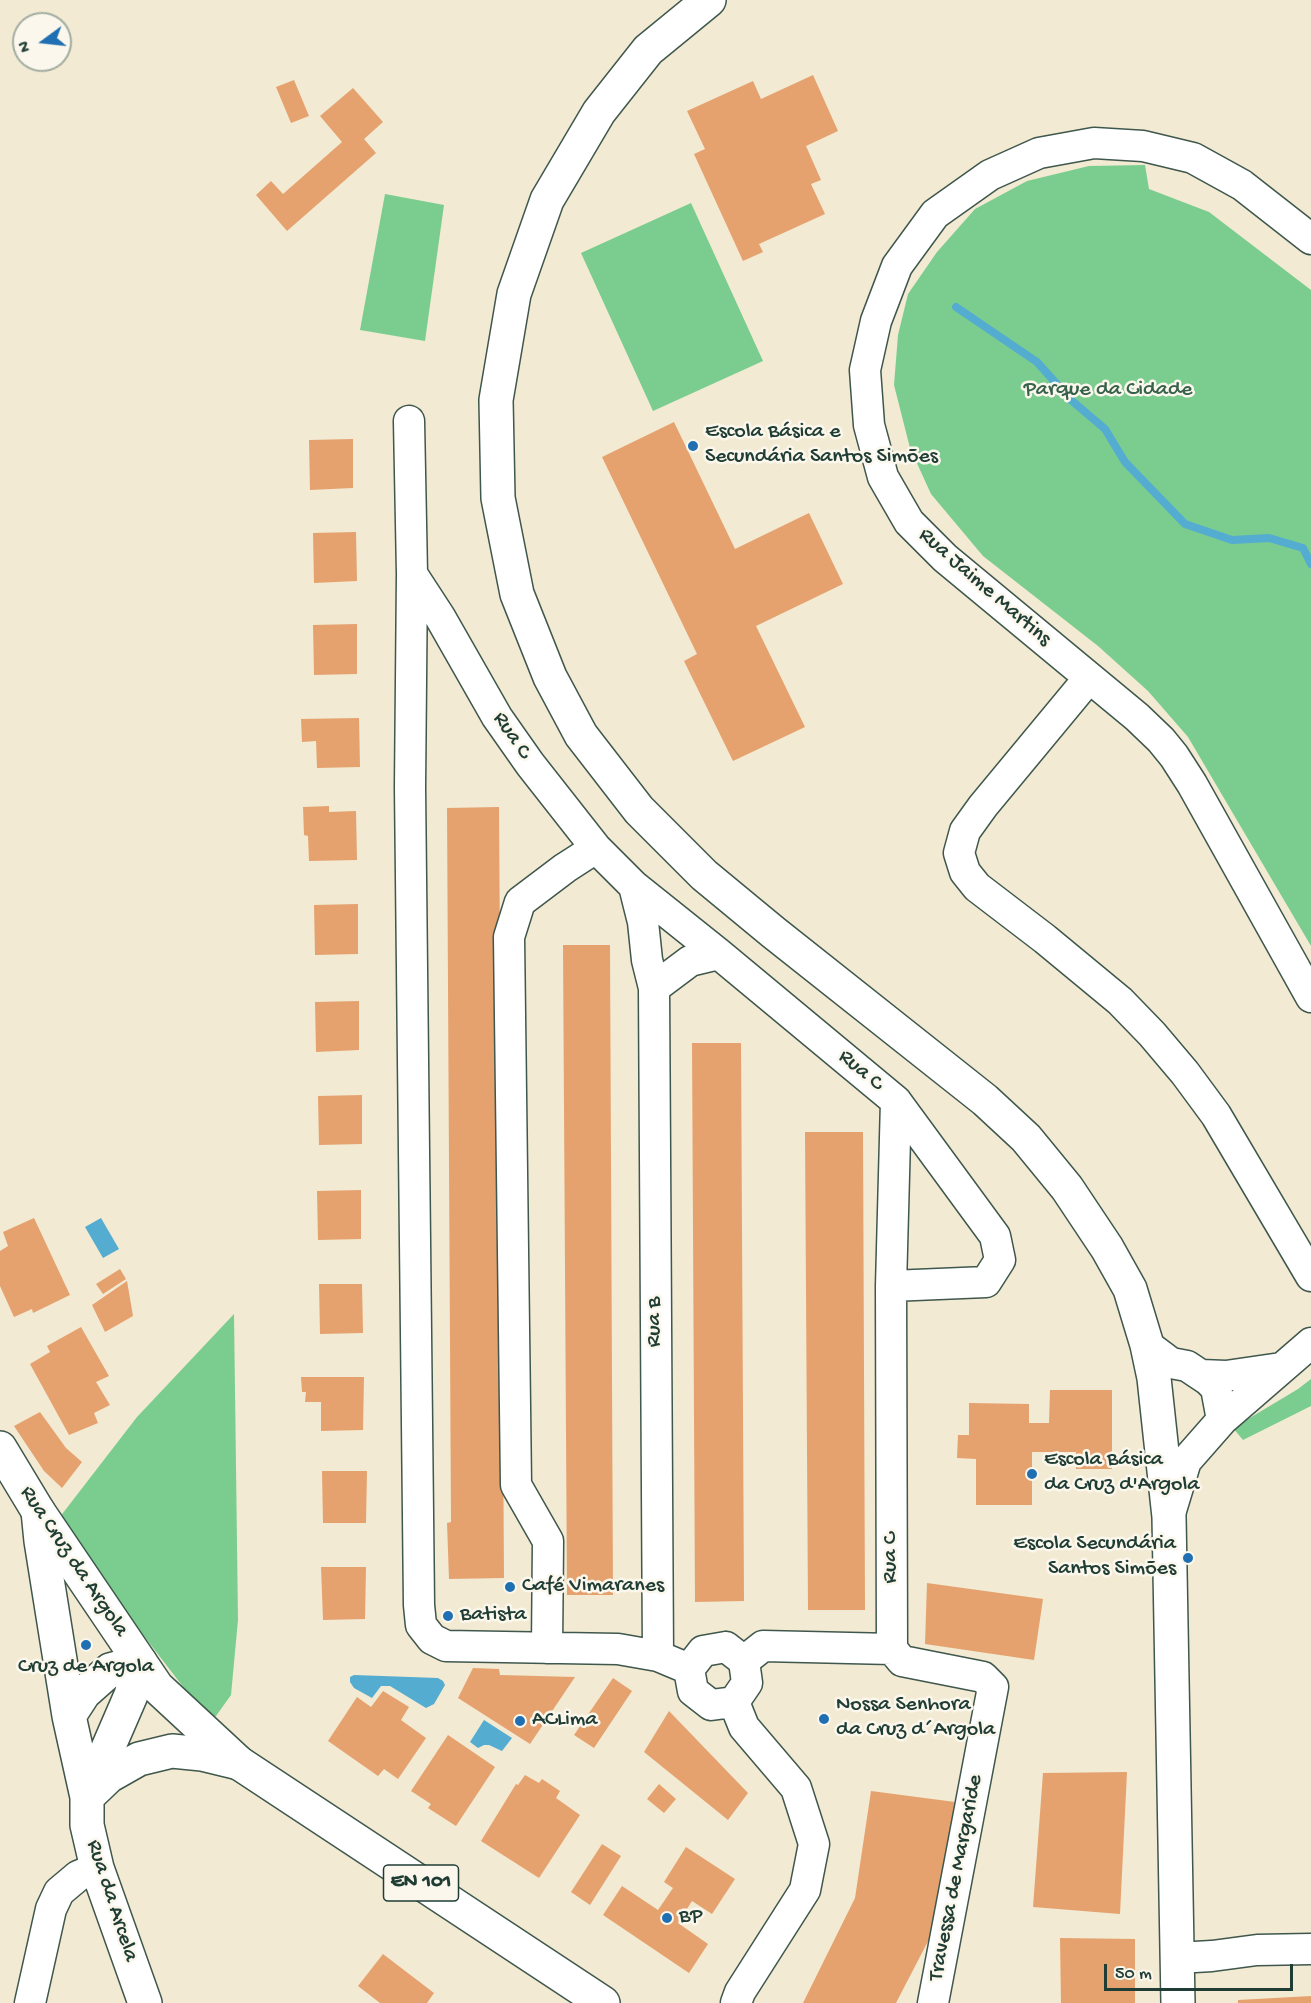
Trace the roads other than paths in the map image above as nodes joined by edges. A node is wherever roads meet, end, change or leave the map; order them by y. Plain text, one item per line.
1 (709, 0) edge
2 (1311, 239) edge
3 (409, 421) dead end
4 (412, 574) junction
5 (1089, 678) junction
6 (596, 848) junction
7 (634, 886) junction
8 (719, 954) junction
9 (654, 988) junction
10 (1311, 997) edge
11 (896, 1101) junction
12 (1311, 1276) edge
13 (891, 1286) junction
14 (1311, 1343) edge
15 (1157, 1362) junction
16 (1281, 1368) junction
17 (1201, 1375) junction
18 (1222, 1420) junction
19 (1160, 1430) junction
20 (1201, 1444) junction
21 (2, 1456) edge
22 (38, 1510) junction
23 (1169, 1516) junction
24 (547, 1648) junction
25 (892, 1649) junction
26 (657, 1656) junction
27 (744, 1661) junction
28 (140, 1662) junction
29 (689, 1669) junction
30 (734, 1702) junction
31 (69, 1716) junction
32 (239, 1763) junction
33 (87, 1797) junction
34 (97, 1868) junction
35 (1311, 1949) edge
36 (1177, 1958) junction
37 (734, 1999) edge
38 (30, 2003) edge
39 (146, 2003) edge
40 (603, 2003) edge
41 (933, 2003) edge
42 (1178, 2003) edge

1 - 15 street
2 - 5 street, Rua Jaime Martins
3 - 4 street
4 - 6 street, Rua C
4 - 24 street
5 - 10 street, Rua Jaime Martins
5 - 12 street
6 - 7 street, Rua C
6 - 24 street
7 - 8 street, Rua C
7 - 9 street, Rua B
8 - 9 street
8 - 11 street, Rua C
9 - 26 street, Rua B
11 - 13 street, Rua C
11 - 13 street
13 - 25 street, Rua C
14 - 16 street
15 - 17 street
15 - 19 street
16 - 17 street
16 - 18 street
17 - 18 street
18 - 20 street
19 - 20 street
19 - 23 street
20 - 23 street
21 - 22 street, Rua Cruz da Argola / EN 101
22 - 28 street, Rua Cruz da Argola / EN 101
22 - 31 street
23 - 36 street
24 - 26 street
25 - 27 street
25 - 41 street, Travessa de Margaride
26 - 29 street
27 - 29 street
27 - 30 street
28 - 31 street
28 - 32 street, EN 101
28 - 33 street
29 - 30 street
30 - 37 street
31 - 33 street
32 - 33 street
32 - 40 street, EN 101
33 - 34 street, Rua da Arcela
34 - 38 street
34 - 39 street, Rua da Arcela
35 - 36 street
36 - 42 street

